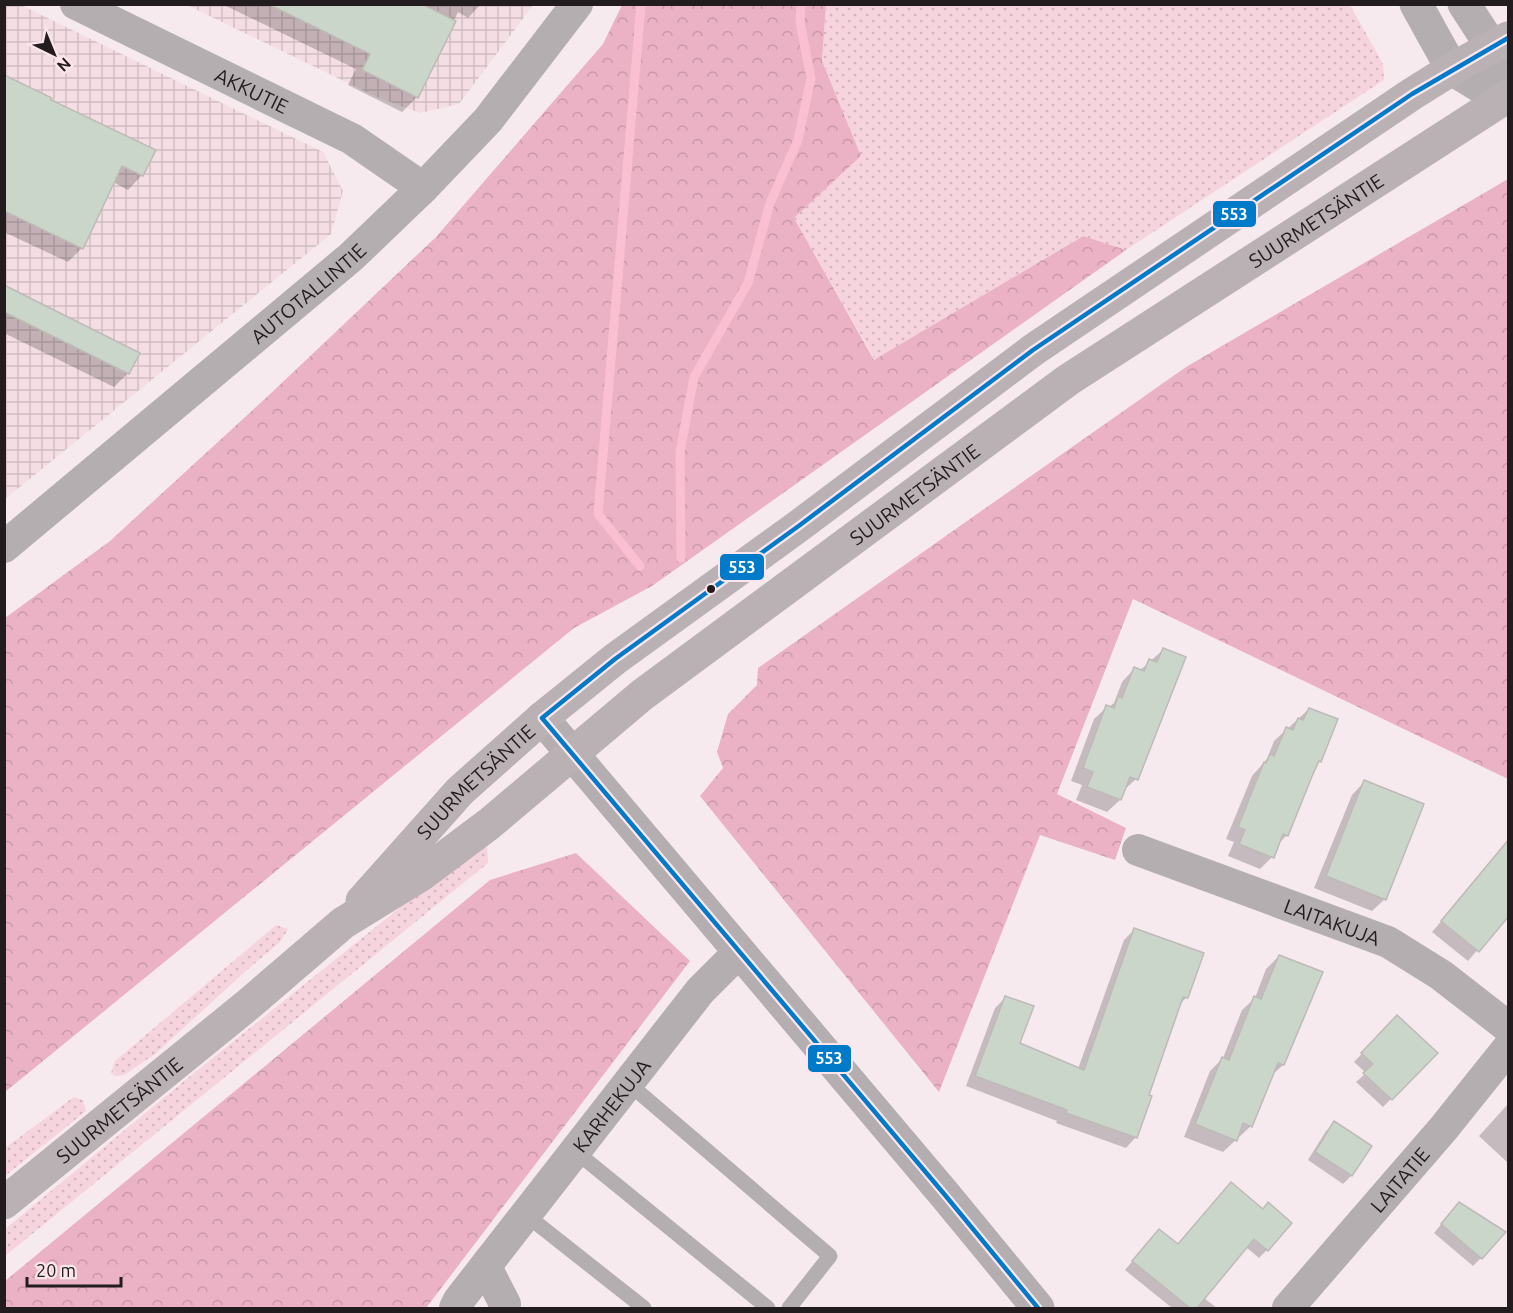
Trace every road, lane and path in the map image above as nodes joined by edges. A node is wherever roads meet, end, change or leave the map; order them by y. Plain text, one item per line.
1 (76, 4) edge
2 (577, 4) edge
3 (1416, 4) edge
4 (1464, 4) edge
5 (1500, 43) edge
6 (1452, 69) junction
7 (1505, 98) edge
8 (423, 188) junction
9 (4, 547) edge
10 (542, 718) junction
11 (572, 754) junction
12 (1137, 850) dead end
13 (343, 923) junction
14 (739, 952) junction
15 (1509, 1028) edge
16 (1509, 1048) edge
17 (628, 1083) junction
18 (575, 1151) junction
19 (4, 1203) edge
20 (525, 1214) junction
21 (488, 1263) junction
22 (455, 1308) edge
23 (504, 1308) edge
24 (644, 1308) edge
25 (768, 1308) edge
26 (789, 1308) edge
27 (1038, 1308) edge
28 (1288, 1308) edge

1 - 8 street, AKKUTIE
2 - 8 street, AUTOTALLINTIE
3 - 6 street
4 - 5 street
5 - 6 main road, SUURMETSÄNTIE
5 - 7 street
6 - 7 street
6 - 10 main road, SUURMETSÄNTIE
7 - 11 main road, SUURMETSÄNTIE
8 - 9 street, AUTOTALLINTIE
10 - 11 main road
10 - 13 main road, SUURMETSÄNTIE
11 - 13 main road, SUURMETSÄNTIE
11 - 14 main road
12 - 15 street, LAITAKUJA
13 - 19 main road, SUURMETSÄNTIE
14 - 17 street, KARHEKUJA
14 - 27 main road
16 - 28 street, LAITATIE
17 - 18 street, KARHEKUJA
17 - 26 lane
18 - 20 street, KARHEKUJA
18 - 25 lane
20 - 21 street, KARHEKUJA
20 - 24 lane
21 - 22 street, KARHEKUJA
21 - 23 street

